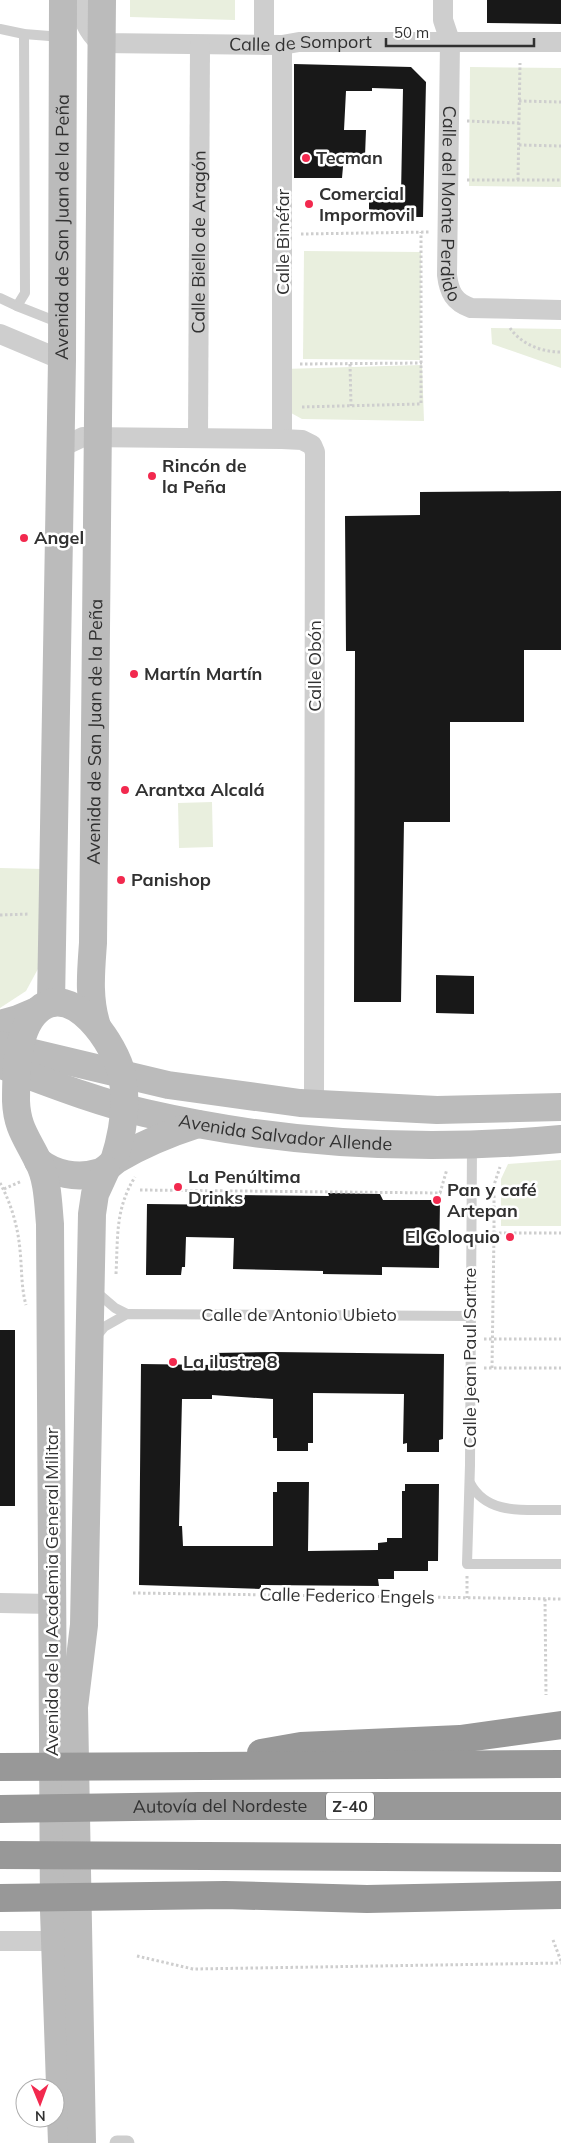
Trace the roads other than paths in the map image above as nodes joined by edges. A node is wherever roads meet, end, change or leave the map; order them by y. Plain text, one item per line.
1 (63, 0) edge
2 (81, 0) edge
3 (102, 0) edge
4 (264, 0) edge
5 (443, 0) edge
6 (0, 29) edge
7 (24, 34) junction
8 (63, 37) junction
9 (450, 40) junction
10 (561, 42) edge
11 (100, 43) junction
12 (200, 45) junction
13 (273, 45) junction
14 (0, 298) edge
15 (17, 306) junction
16 (561, 310) edge
17 (62, 323) junction
18 (0, 334) edge
19 (62, 360) junction
20 (97, 438) junction
21 (198, 438) junction
22 (282, 439) junction
23 (60, 453) junction
24 (44, 1007) junction
25 (0, 1024) edge
26 (97, 1026) junction
27 (10, 1057) edge
28 (122, 1074) junction
29 (314, 1104) junction
30 (561, 1107) edge
31 (125, 1108) junction
32 (0, 1110) edge
33 (198, 1124) junction
34 (23, 1137) junction
35 (561, 1139) edge
36 (472, 1144) junction
37 (38, 1161) junction
38 (110, 1166) junction
39 (90, 1286) junction
40 (127, 1314) junction
41 (470, 1316) junction
42 (90, 1346) junction
43 (470, 1482) junction
44 (561, 1510) edge
45 (561, 1564) edge
46 (0, 1603) edge
47 (51, 1604) junction
48 (561, 1725) edge
49 (561, 1764) edge
50 (186, 1766) junction
51 (0, 1767) edge
52 (561, 1806) edge
53 (0, 1809) edge
54 (0, 1856) edge
55 (561, 1858) edge
56 (561, 1895) edge
57 (0, 1898) edge
58 (56, 1941) junction
59 (0, 1942) edge
60 (62, 2143) edge
61 (82, 2143) edge
62 (117, 2143) edge
63 (127, 2143) edge

1 - 8 main road, Avenida de San Juan de la Peña
2 - 11 street
3 - 11 main road, Avenida de San Juan de la Peña
4 - 13 street, Calle Binéfar
5 - 9 street, Calle del Monte Perdido
6 - 7 lane
7 - 8 lane
7 - 15 lane
8 - 17 main road, Avenida de San Juan de la Peña
9 - 10 street, Calle de Somport
9 - 13 street, Calle de Somport
9 - 16 street, Calle del Monte Perdido
11 - 12 street, Calle de Somport
11 - 20 main road, Avenida de San Juan de la Peña
12 - 13 street, Calle de Somport
12 - 21 street, Calle Biello de Aragón
13 - 22 street, Calle Binéfar
14 - 15 lane
15 - 17 lane
17 - 19 main road, Avenida de San Juan de la Peña
18 - 19 street
19 - 23 main road, Avenida de San Juan de la Peña
20 - 21 street, Calle Obón
20 - 23 street
20 - 26 main road, Avenida de San Juan de la Peña
21 - 22 street, Calle Obón
22 - 29 street, Calle Obón
23 - 24 main road, Avenida de San Juan de la Peña
24 - 25 main road
24 - 26 main road, Avenida de San Juan de la Peña
24 - 27 main road, Avenida de San Juan de la Peña
26 - 28 main road, Avenida de San Juan de la Peña
27 - 28 main road, Avenida Salvador Allende
27 - 31 main road, Avenida Salvador Allende
27 - 34 main road, Avenida de la Academia General Militar
28 - 29 main road, Avenida Salvador Allende
28 - 31 main road, Avenida de San Juan de la Peña
29 - 30 main road, Avenida Salvador Allende
31 - 33 main road, Avenida Salvador Allende
31 - 38 main road, Avenida de San Juan de la Peña
32 - 34 main road
33 - 36 main road, Avenida Salvador Allende
33 - 38 main road
34 - 37 main road, Avenida de la Academia General Militar
35 - 36 main road, Avenida Salvador Allende
36 - 41 lane, Calle Jean Paul Sartre
37 - 38 main road
37 - 47 main road, Avenida de la Academia General Militar
38 - 39 main road, Avenida de la Academia General Militar
39 - 40 lane
39 - 42 main road, Avenida de la Academia General Militar
40 - 41 lane, Calle de Antonio Ubieto
40 - 42 lane
41 - 43 lane, Calle Jean Paul Sartre
42 - 61 main road, Avenida de la Academia General Militar
43 - 44 lane
43 - 45 lane, Calle Jean Paul Sartre
46 - 47 street
47 - 58 main road, Avenida de la Academia General Militar
48 - 50 highway
49 - 50 highway
50 - 51 highway
52 - 53 highway, Autovía del Nordeste / Z-40
54 - 55 highway
56 - 57 highway
58 - 59 street
58 - 60 main road, Avenida de la Academia General Militar
62 - 63 street

